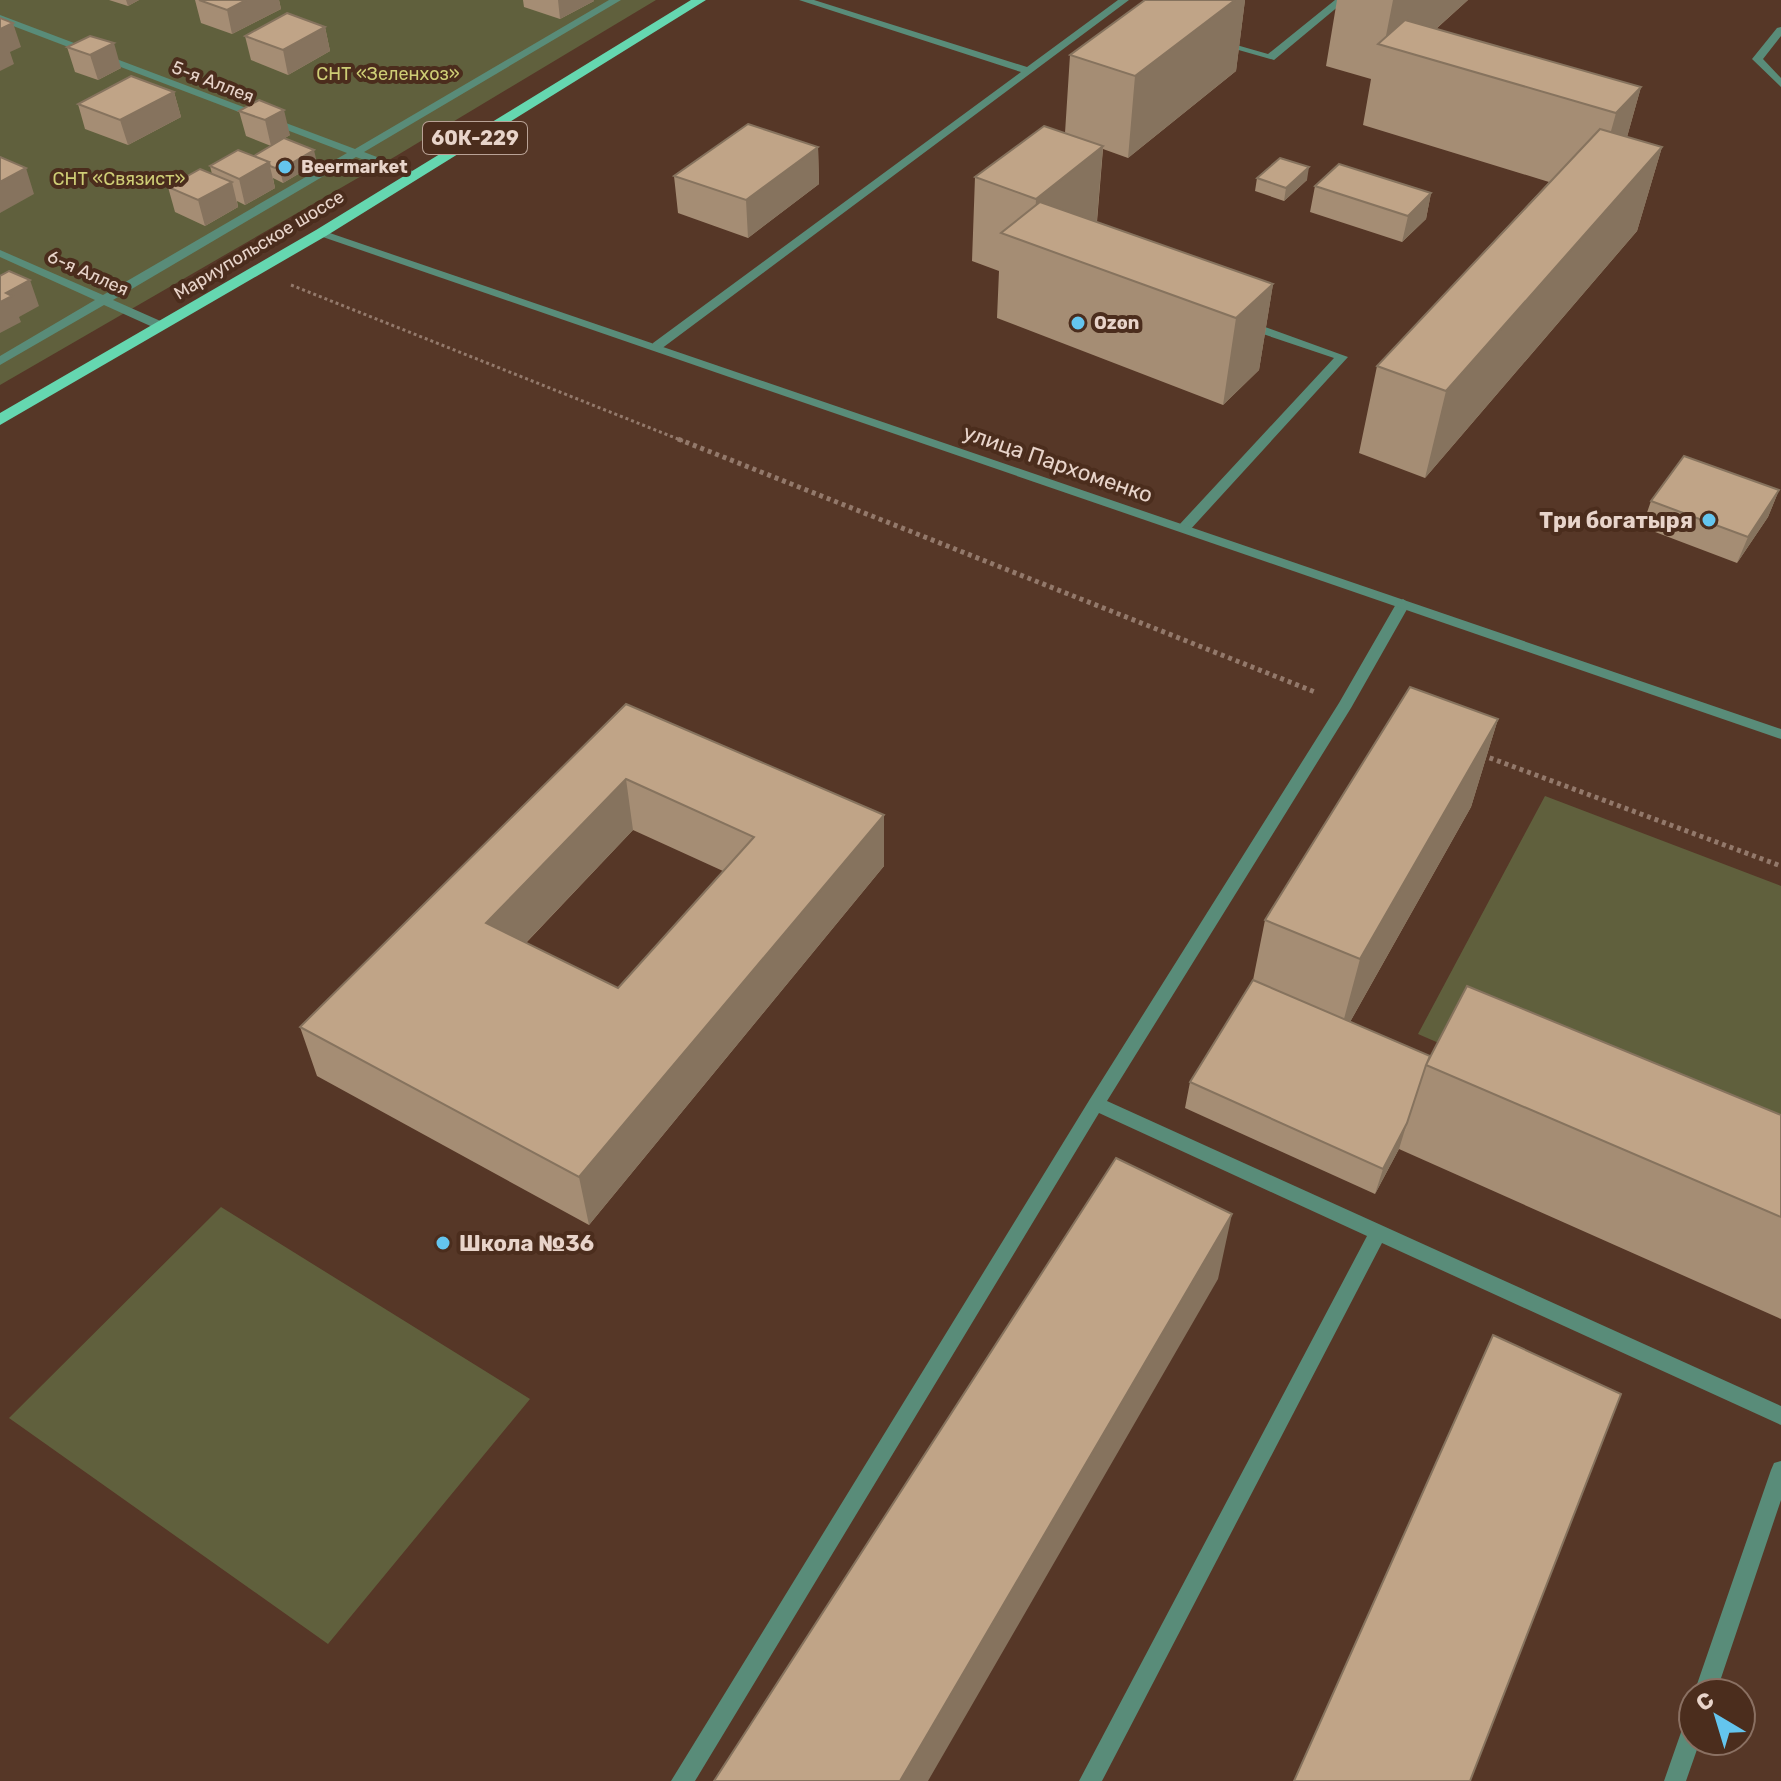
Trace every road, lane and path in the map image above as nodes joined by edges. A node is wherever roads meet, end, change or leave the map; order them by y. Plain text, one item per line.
1 (616, 0) edge
2 (700, 0) edge
3 (804, 0) edge
4 (1124, 0) edge
5 (1341, 0) edge
6 (1110, 10) junction
7 (1125, 15) edge
8 (0, 18) edge
9 (1781, 30) edge
10 (1212, 41) edge
11 (1029, 71) junction
12 (1781, 84) edge
13 (357, 154) junction
14 (414, 175) junction
15 (321, 233) junction
16 (0, 253) edge
17 (290, 284) dead end
18 (106, 300) junction
19 (1240, 322) edge
20 (161, 326) junction
21 (657, 346) junction
22 (0, 361) edge
23 (0, 420) edge
24 (1184, 528) junction
25 (1403, 604) junction
26 (1346, 704) junction
27 (1781, 734) edge
28 (1477, 753) edge
29 (1781, 866) edge
30 (1096, 1104) junction
31 (1378, 1233) junction
32 (1781, 1416) edge
33 (1781, 1470) edge
34 (1710, 1677) edge
35 (1683, 1757) edge
36 (682, 1781) edge
37 (1090, 1781) edge
38 (1675, 1781) edge

1 - 13 street
2 - 14 main road, Мариупольское шоссе / 60К-229
3 - 11 street
4 - 6 street
5 - 10 street
6 - 7 street
6 - 11 street
8 - 13 street, 5-я Аллея
9 - 12 street
11 - 21 street
13 - 14 street, 5-я Аллея
13 - 18 street
14 - 15 main road, Мариупольское шоссе / 60К-229
15 - 20 main road, Мариупольское шоссе / 60К-229
15 - 21 street, улица Пархоменко
16 - 18 street, 6-я Аллея
17 - 26 path
18 - 20 street, 6-я Аллея
18 - 22 street
19 - 24 street
20 - 23 main road, Мариупольское шоссе / 60К-229
21 - 24 street, улица Пархоменко
24 - 25 street, улица Пархоменко
25 - 26 street
25 - 27 street, улица Пархоменко
26 - 30 street
28 - 29 path
30 - 31 street
30 - 36 street
31 - 32 street
31 - 37 street
33 - 34 street
35 - 38 street

